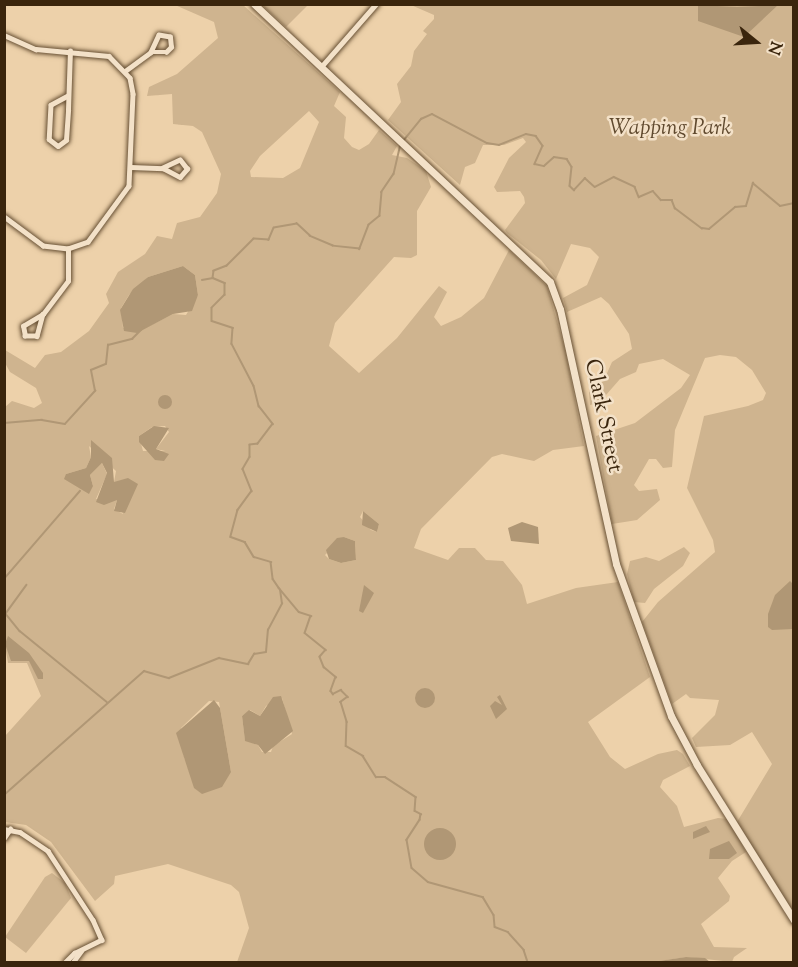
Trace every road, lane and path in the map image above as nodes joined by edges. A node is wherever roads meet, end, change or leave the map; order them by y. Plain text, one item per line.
1 (254, 4) edge
2 (376, 4) edge
3 (4, 35) edge
4 (70, 51) junction
5 (151, 52) junction
6 (321, 67) junction
7 (125, 71) junction
8 (68, 96) junction
9 (131, 167) junction
10 (163, 168) junction
11 (4, 217) edge
12 (68, 249) junction
13 (43, 314) junction
14 (7, 829) edge
15 (4, 838) edge
16 (794, 920) edge
17 (81, 951) junction
18 (66, 963) edge
19 (73, 963) edge

1 - 6 main road, Clark Street
2 - 6 street
3 - 4 street
4 - 7 street
4 - 8 street
5 - 5 street
5 - 7 street
6 - 16 main road, Clark Street
7 - 9 street
8 - 8 street
9 - 10 street
9 - 12 street
10 - 10 street
11 - 12 street
12 - 13 street
13 - 13 street
14 - 15 street
14 - 17 street
17 - 18 street
17 - 19 street

